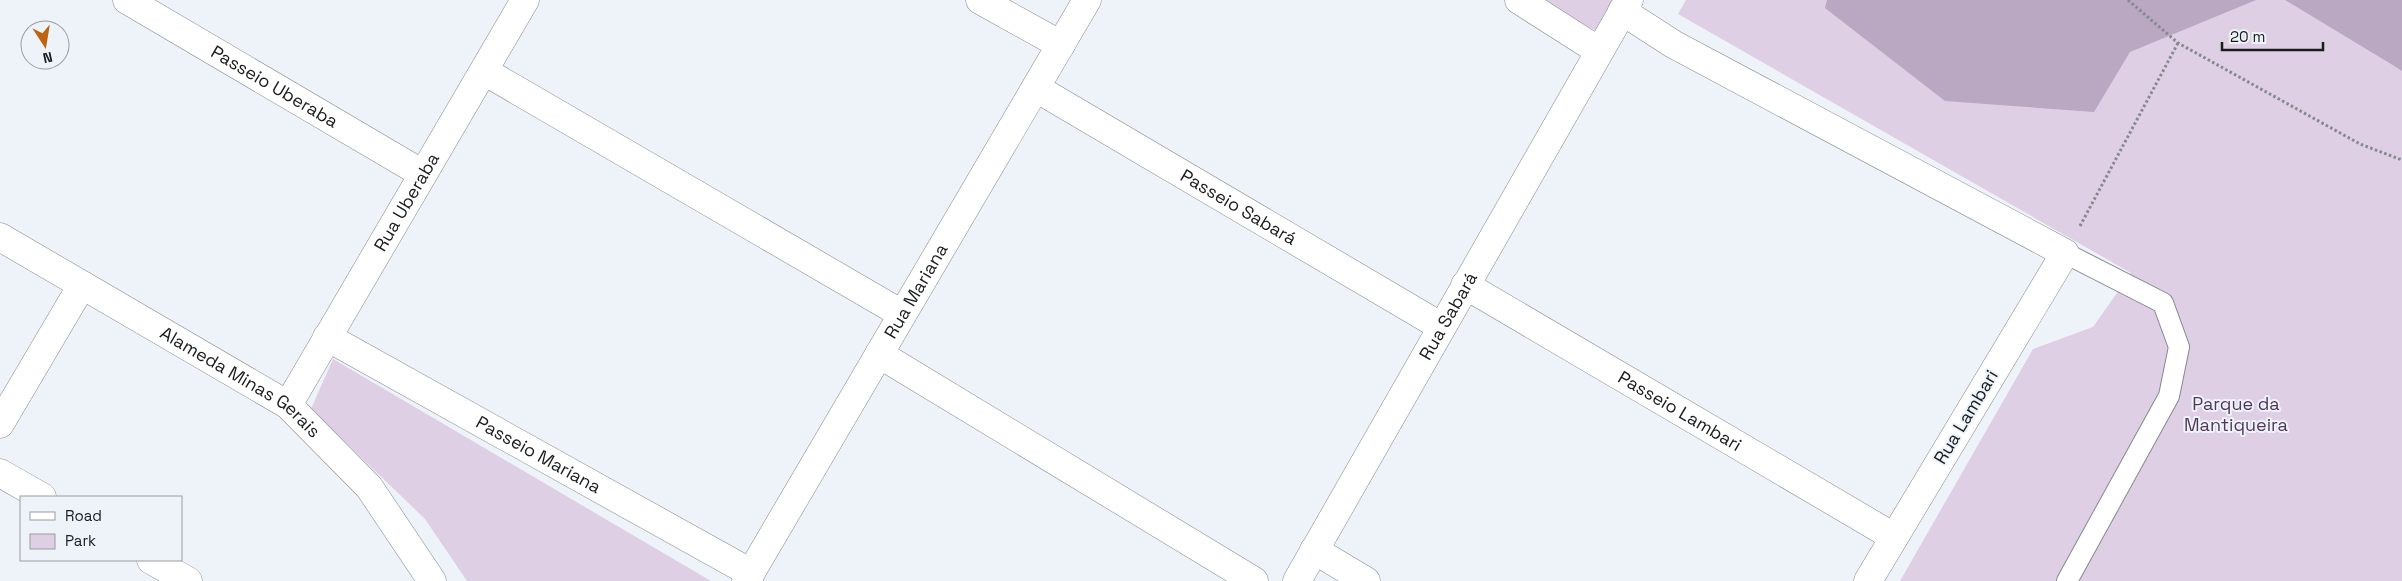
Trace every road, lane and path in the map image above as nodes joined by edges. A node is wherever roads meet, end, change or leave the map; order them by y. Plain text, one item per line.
1 (127, 0) edge
2 (526, 0) edge
3 (980, 0) edge
4 (1087, 0) edge
5 (1519, 0) edge
6 (2128, 0) edge
7 (1626, 6) edge
8 (2178, 43) junction
9 (1060, 45) junction
10 (1599, 50) junction
11 (484, 71) junction
12 (1036, 88) junction
13 (2402, 160) edge
14 (423, 174) junction
15 (0, 237) edge
16 (2065, 253) junction
17 (82, 285) junction
18 (1465, 285) junction
19 (902, 314) junction
20 (1442, 327) junction
21 (327, 337) junction
22 (879, 354) junction
23 (288, 405) junction
24 (0, 424) edge
25 (0, 473) edge
26 (40, 496) edge
27 (1894, 537) junction
28 (1314, 550) junction
29 (153, 561) edge
30 (748, 577) edge
31 (188, 581) edge
32 (432, 581) edge
33 (1254, 581) edge
34 (1296, 581) edge
35 (1366, 581) edge
36 (1868, 581) edge
37 (2067, 581) edge

1 - 14 street, Passeio Uberaba
2 - 11 street, Rua Uberaba
3 - 9 street
4 - 9 street, Rua Mariana
5 - 10 street
6 - 8 path
7 - 10 street, Rua Sabará
7 - 16 street
8 - 13 path
8 - 16 path
9 - 12 street, Rua Mariana
10 - 18 street, Rua Sabará
11 - 14 street, Rua Uberaba
11 - 19 street
12 - 19 street, Rua Mariana
12 - 20 street, Passeio Sabará
14 - 21 street, Rua Uberaba
15 - 17 street, Alameda Minas Gerais
16 - 27 street, Rua Lambari
16 - 37 lane
17 - 23 street, Alameda Minas Gerais
17 - 24 street
18 - 20 street, Rua Sabará
18 - 27 street, Passeio Lambari
19 - 22 street, Rua Mariana
20 - 28 street, Rua Sabará
21 - 23 street, Rua Uberaba
21 - 30 street, Passeio Mariana
22 - 30 street, Rua Mariana
22 - 33 street
23 - 32 street, Alameda Minas Gerais
25 - 26 street
27 - 36 street, Rua Lambari
28 - 34 street, Rua Sabará
28 - 35 street
29 - 31 street

